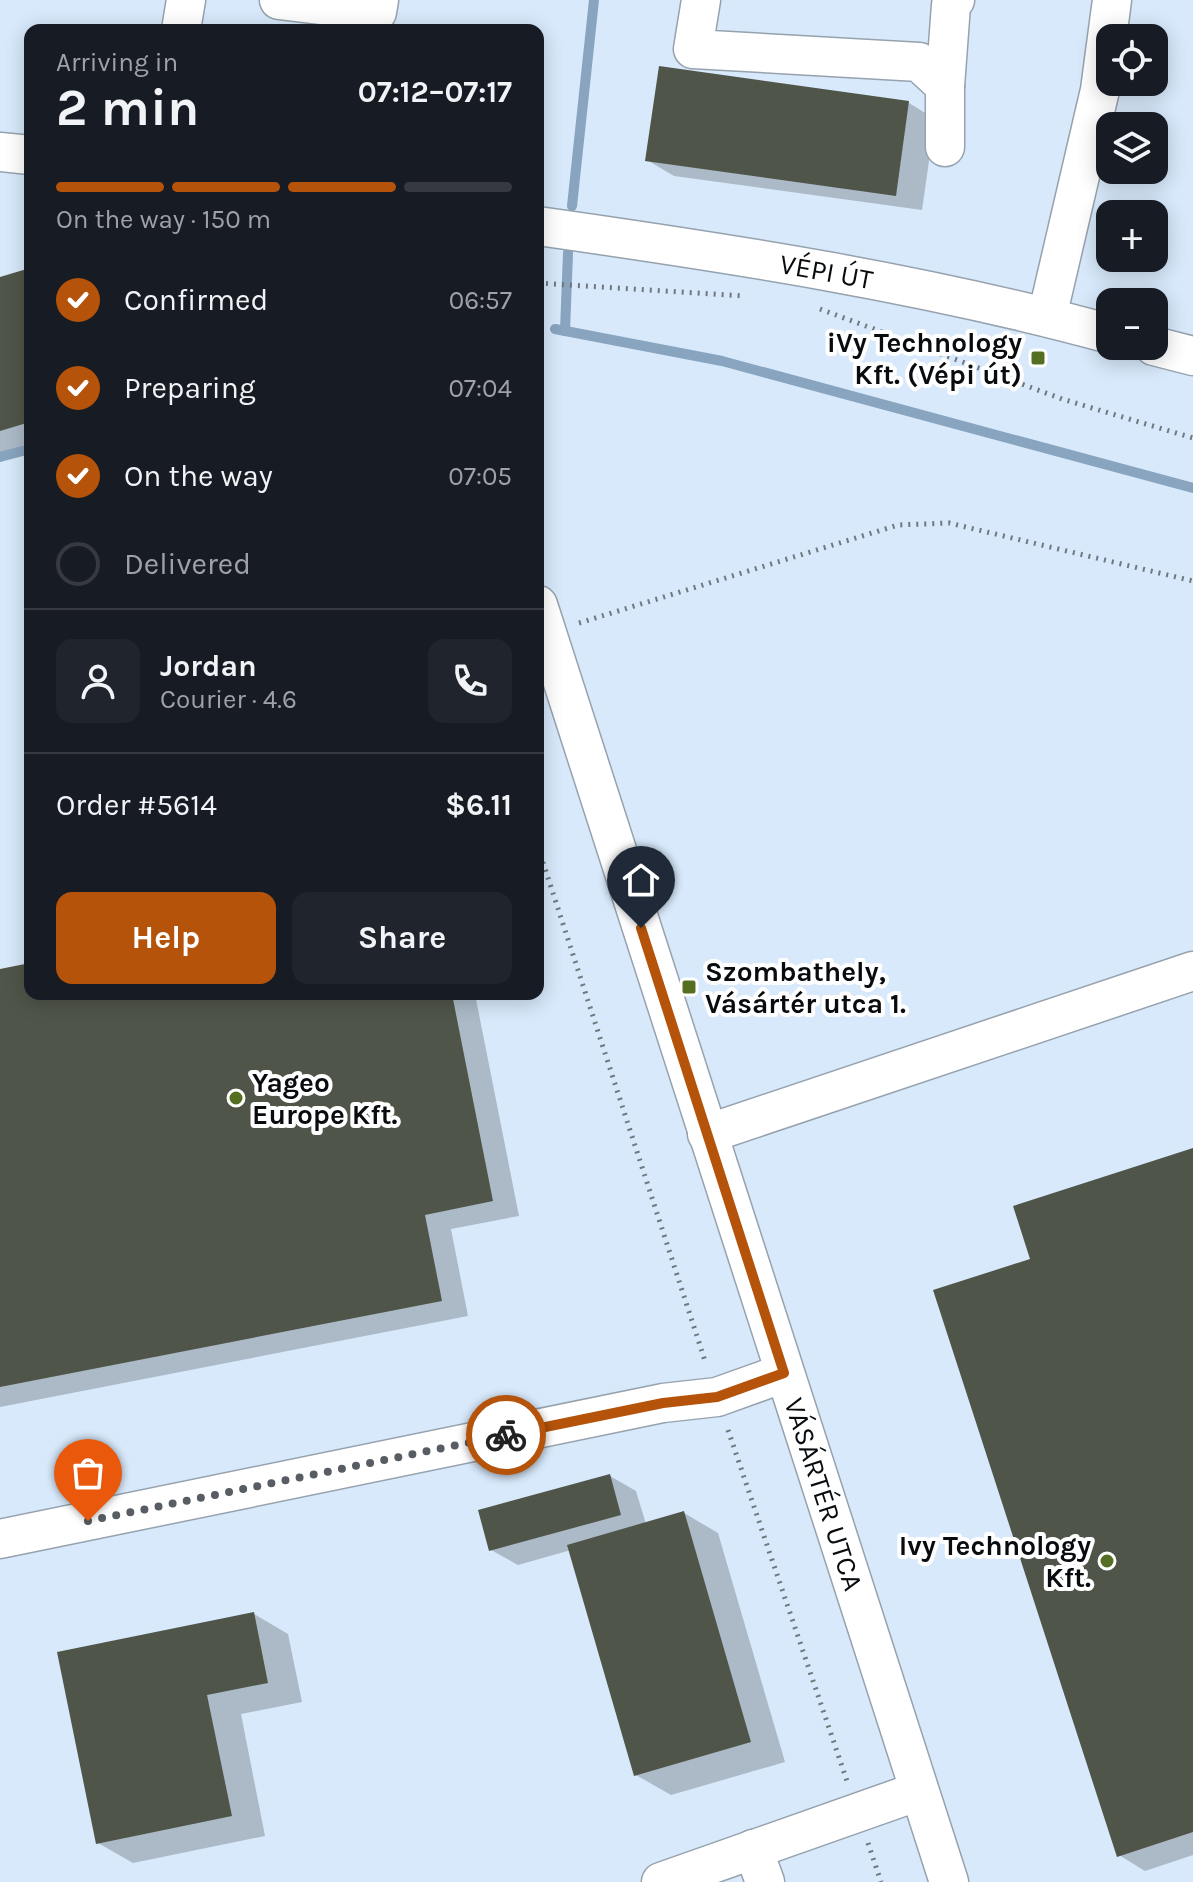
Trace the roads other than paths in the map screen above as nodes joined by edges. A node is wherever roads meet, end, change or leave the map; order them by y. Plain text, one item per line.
1 (186, 0) edge
2 (279, 0) edge
3 (379, 0) edge
4 (701, 0) edge
5 (955, 0) edge
6 (1112, 0) edge
7 (182, 24) edge
8 (945, 86) junction
9 (945, 147) dead end
10 (0, 152) edge
11 (24, 154) edge
12 (546, 230) edge
13 (1047, 317) junction
14 (1096, 330) edge
15 (1168, 350) edge
16 (1193, 356) edge
17 (544, 625) edge
18 (1193, 971) edge
19 (707, 1134) junction
20 (784, 1373) junction
21 (0, 1539) edge
22 (919, 1791) junction
23 (759, 1866) edge
24 (661, 1882) edge
25 (949, 1882) edge

1 - 7 street
2 - 3 street
4 - 8 street
5 - 8 street
6 - 13 street
8 - 9 street
10 - 11 street
12 - 13 street, VÉPI ÚT
13 - 14 street, VÉPI ÚT
15 - 16 street
17 - 19 street, VÁSÁRTÉR UTCA
18 - 19 street
19 - 20 street, VÁSÁRTÉR UTCA
20 - 21 street
20 - 22 street, VÁSÁRTÉR UTCA
22 - 23 street
22 - 25 street, VÁSÁRTÉR UTCA
23 - 24 street

